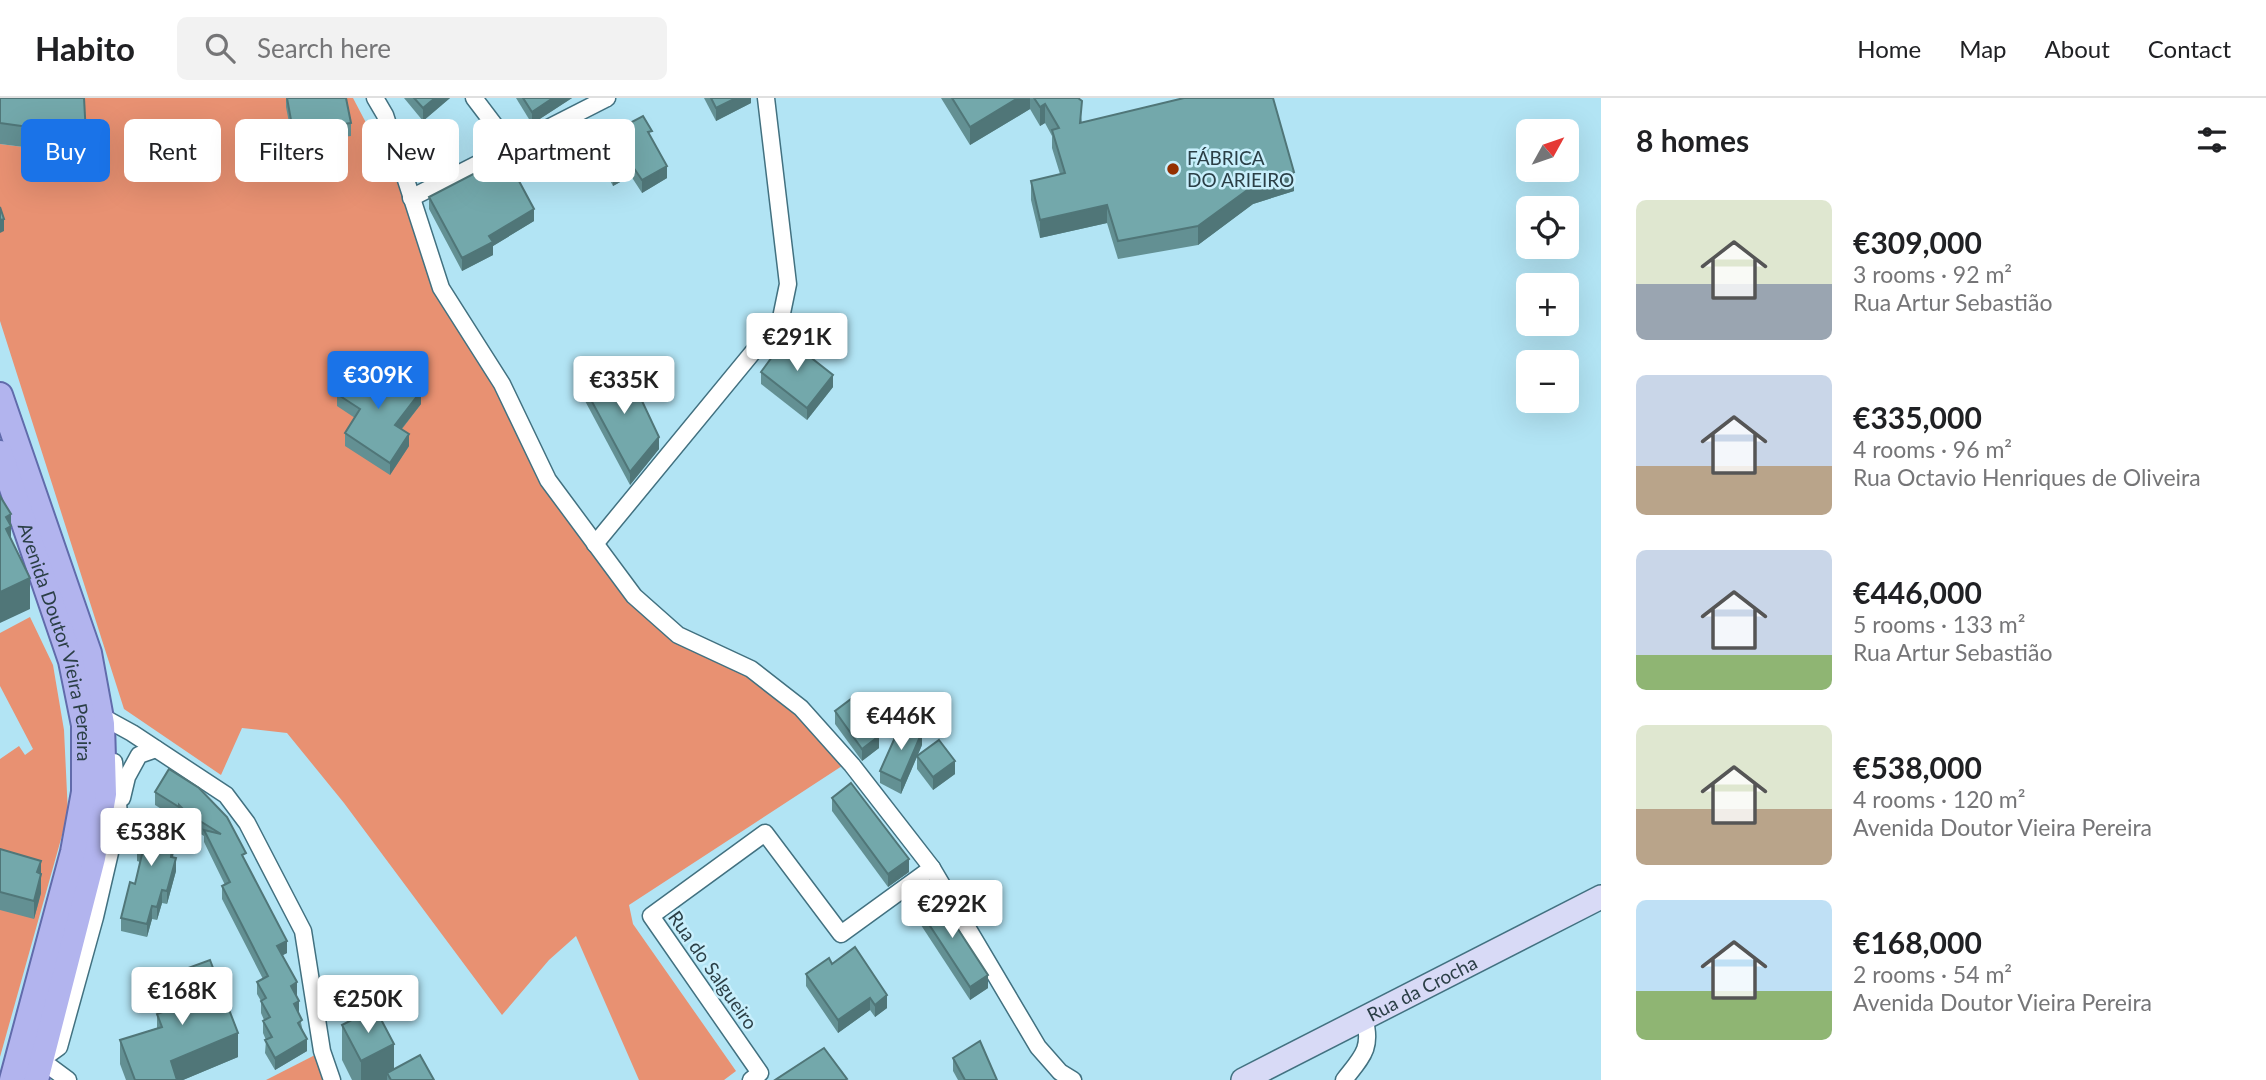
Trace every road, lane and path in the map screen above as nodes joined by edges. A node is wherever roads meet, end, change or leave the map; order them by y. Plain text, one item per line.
1 (375, 98) edge
2 (474, 98) edge
3 (607, 98) edge
4 (766, 98) edge
5 (490, 119) edge
6 (567, 119) edge
7 (473, 167) edge
8 (411, 198) junction
9 (0, 395) edge
10 (0, 453) edge
11 (595, 544) junction
12 (101, 716) junction
13 (156, 749) junction
14 (119, 814) junction
15 (932, 869) junction
16 (1601, 897) edge
17 (1364, 1018) junction
18 (38, 1070) edge
19 (12, 1080) edge
20 (68, 1080) edge
21 (332, 1080) edge
22 (751, 1080) edge
23 (1073, 1080) edge
24 (1243, 1080) edge
25 (1344, 1080) edge

1 - 8 street
2 - 5 street
3 - 6 street
4 - 11 street
7 - 8 street
8 - 11 street
9 - 12 main road, Avenida Doutor Vieira Pereira
10 - 19 main road, Avenida Doutor Vieira Pereira
11 - 15 street
12 - 13 street
12 - 14 street, Avenida Doutor Vieira Pereira
12 - 18 main road, Avenida Doutor Vieira Pereira
13 - 14 street
13 - 21 street
14 - 18 street, Avenida Doutor Vieira Pereira
15 - 22 street, Rua do Salgueiro
15 - 23 street
16 - 17 street, Rua da Crocha
17 - 24 street, Rua da Crocha
17 - 25 street
18 - 20 street

